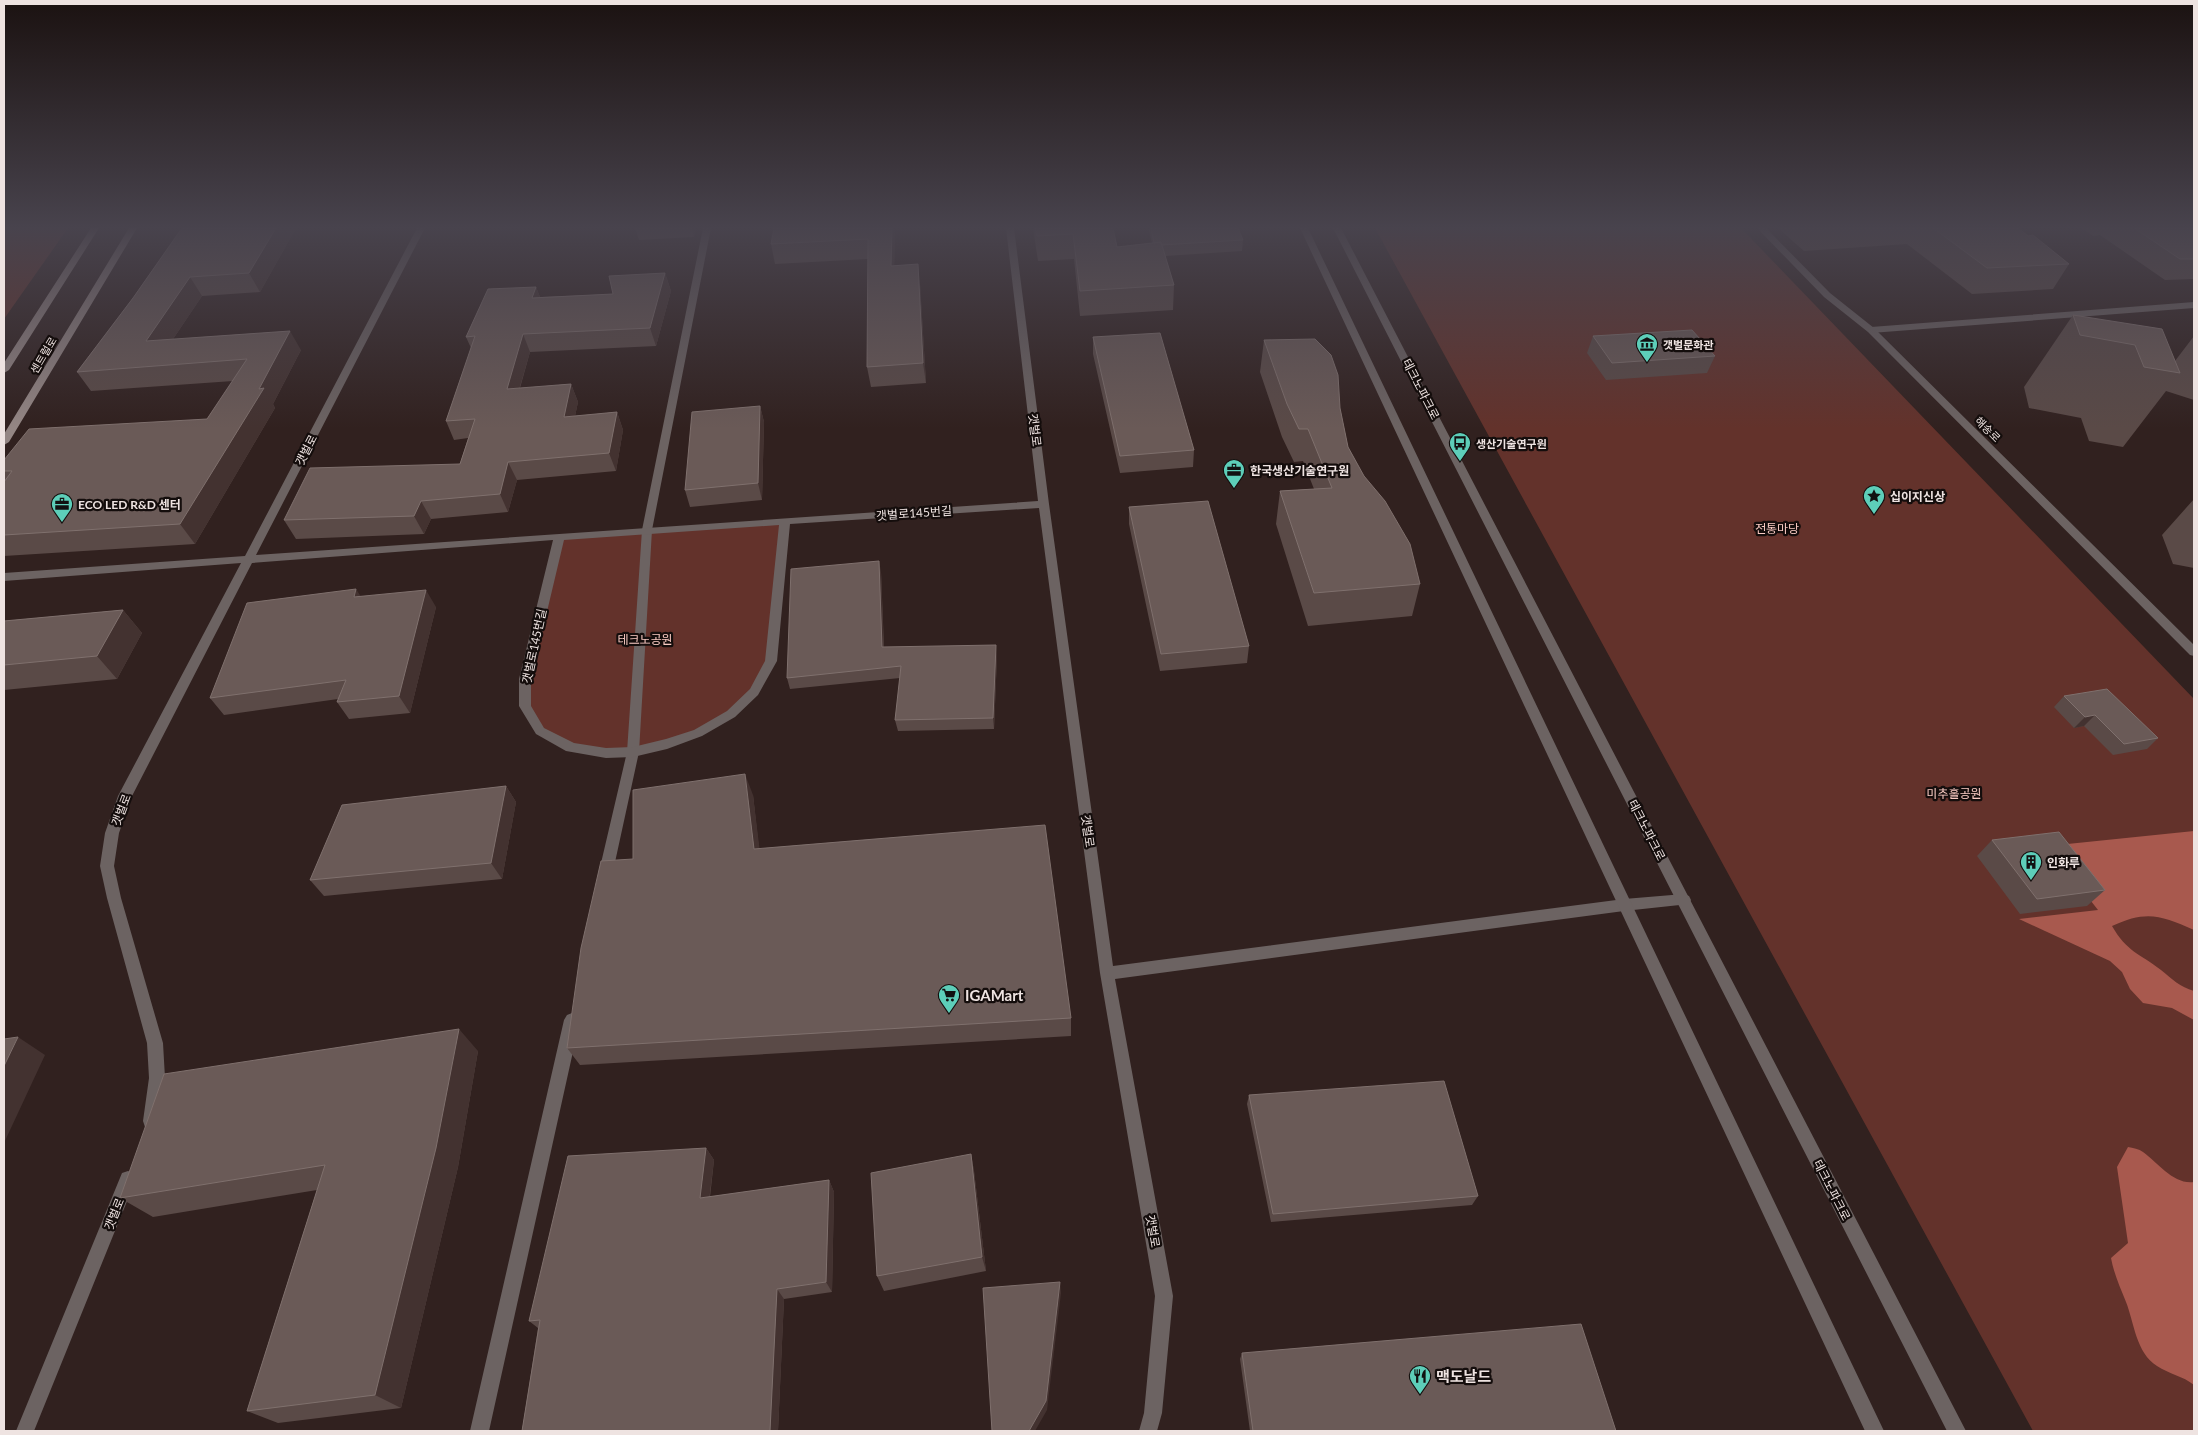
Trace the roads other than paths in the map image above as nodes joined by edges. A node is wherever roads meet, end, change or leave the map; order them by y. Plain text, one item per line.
1 (52, 295) edge
2 (93, 295) edge
3 (386, 295) edge
4 (694, 295) edge
5 (1018, 295) edge
6 (1336, 295) edge
7 (1372, 295) edge
8 (1827, 295) edge
9 (2194, 305) edge
10 (1871, 330) junction
11 (4, 370) edge
12 (4, 442) edge
13 (1044, 504) junction
14 (784, 522) junction
15 (647, 530) junction
16 (559, 538) junction
17 (249, 559) junction
18 (4, 577) edge
19 (2194, 652) edge
20 (633, 752) junction
21 (602, 888) edge
22 (1684, 900) junction
23 (1624, 906) junction
24 (1106, 973) junction
25 (576, 1004) edge
26 (147, 1133) edge
27 (132, 1169) edge
28 (25, 1431) edge
29 (479, 1431) edge
30 (1148, 1431) edge
31 (1875, 1431) edge
32 (1957, 1431) edge

1 - 11 main road, 센트럴로
2 - 12 main road, 센트럴로
3 - 17 street, 갯벌로
4 - 15 street
5 - 13 street, 갯벌로
6 - 23 street
7 - 22 street, 테크노파크로
8 - 10 street, 해송로
9 - 10 street
10 - 19 street, 해송로
13 - 14 street, 갯벌로145번길
13 - 24 street, 갯벌로
14 - 15 street, 갯벌로145번길
14 - 20 street, 갯벌로145번길
15 - 16 street, 갯벌로145번길
15 - 20 street
16 - 17 street, 갯벌로145번길
16 - 20 street, 갯벌로145번길
17 - 18 street, 갯벌로145번길
17 - 26 street, 갯벌로
20 - 21 street
22 - 23 street
22 - 32 street, 테크노파크로
23 - 24 street
23 - 31 street
24 - 30 street, 갯벌로
25 - 29 street
27 - 28 street, 갯벌로

